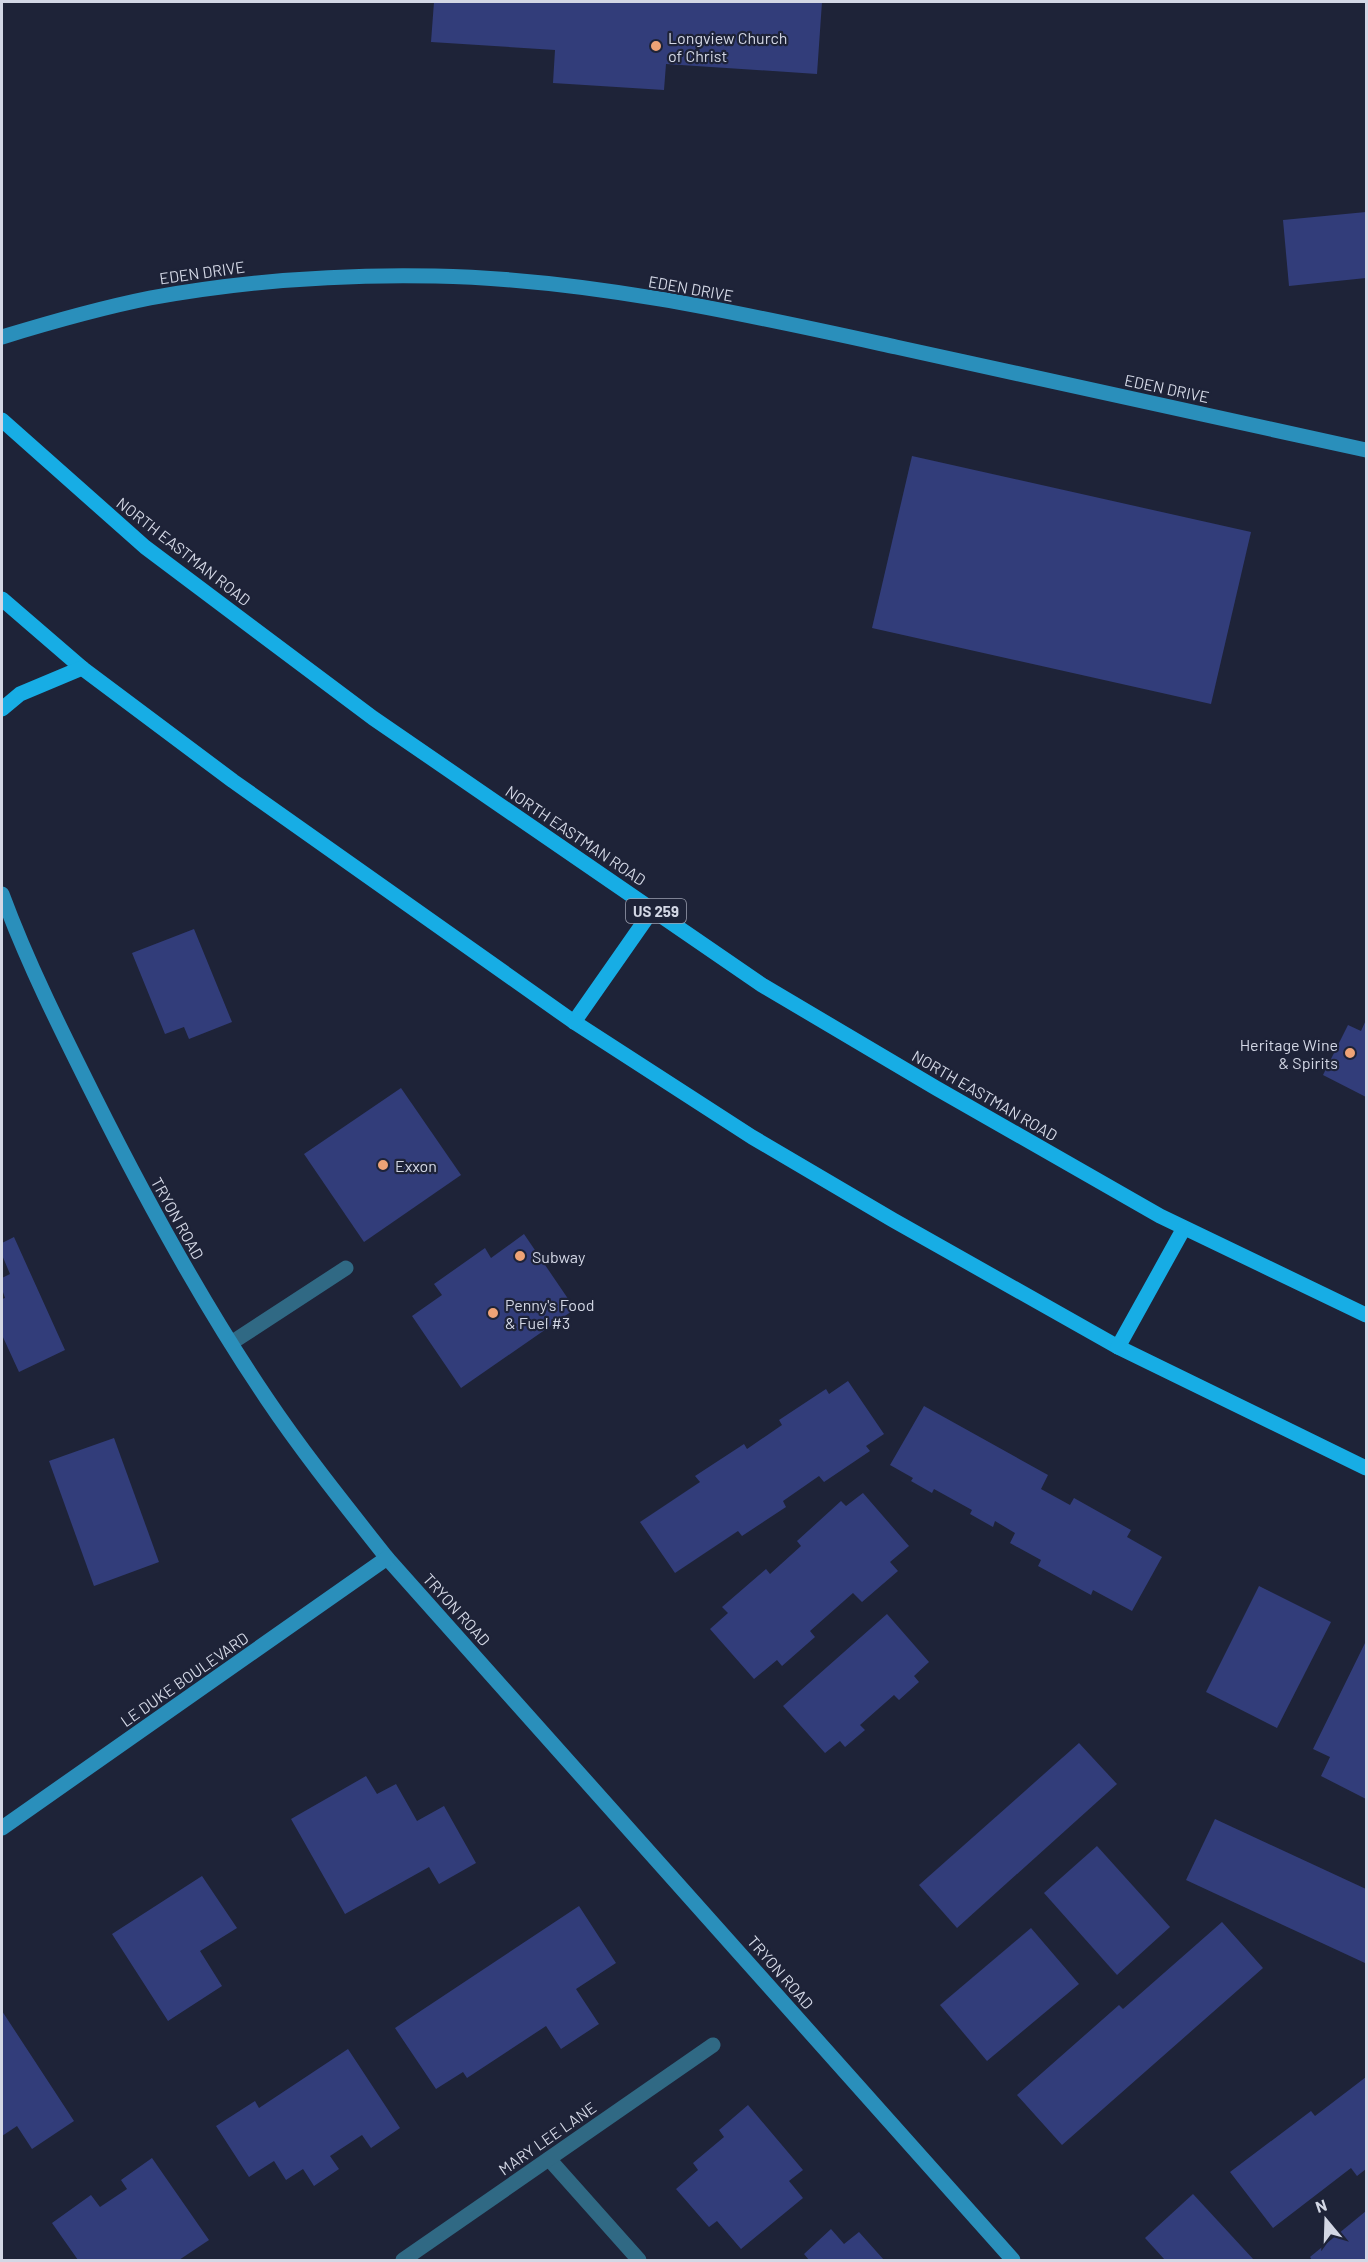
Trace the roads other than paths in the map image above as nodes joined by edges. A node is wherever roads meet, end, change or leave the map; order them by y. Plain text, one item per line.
1 (2, 337) edge
2 (2, 420) edge
3 (1366, 450) edge
4 (2, 599) edge
5 (82, 668) junction
6 (2, 709) edge
7 (2, 894) edge
8 (652, 909) junction
9 (5, 915) edge
10 (574, 1022) junction
11 (1184, 1228) junction
12 (346, 1268) dead end
13 (1366, 1315) edge
14 (231, 1343) junction
15 (1118, 1347) junction
16 (1366, 1468) edge
17 (387, 1558) junction
18 (2, 1828) edge
19 (713, 2045) dead end
20 (549, 2158) junction
21 (403, 2260) edge
22 (639, 2260) edge
23 (1013, 2260) edge

1 - 3 street, EDEN DRIVE
2 - 8 main road, NORTH EASTMAN ROAD / US 259
4 - 5 main road
5 - 6 main road
5 - 10 main road
7 - 9 street, TRYON ROAD
8 - 10 main road
8 - 11 main road, NORTH EASTMAN ROAD / US 259
9 - 14 street, TRYON ROAD
10 - 15 main road
11 - 13 main road, NORTH EASTMAN ROAD / US 259
11 - 15 main road
12 - 14 street
14 - 17 street, TRYON ROAD
15 - 16 main road
17 - 18 street, LE DUKE BOULEVARD
17 - 23 street, TRYON ROAD
19 - 20 street, MARY LEE LANE
20 - 21 street, MARY LEE LANE
20 - 22 street

